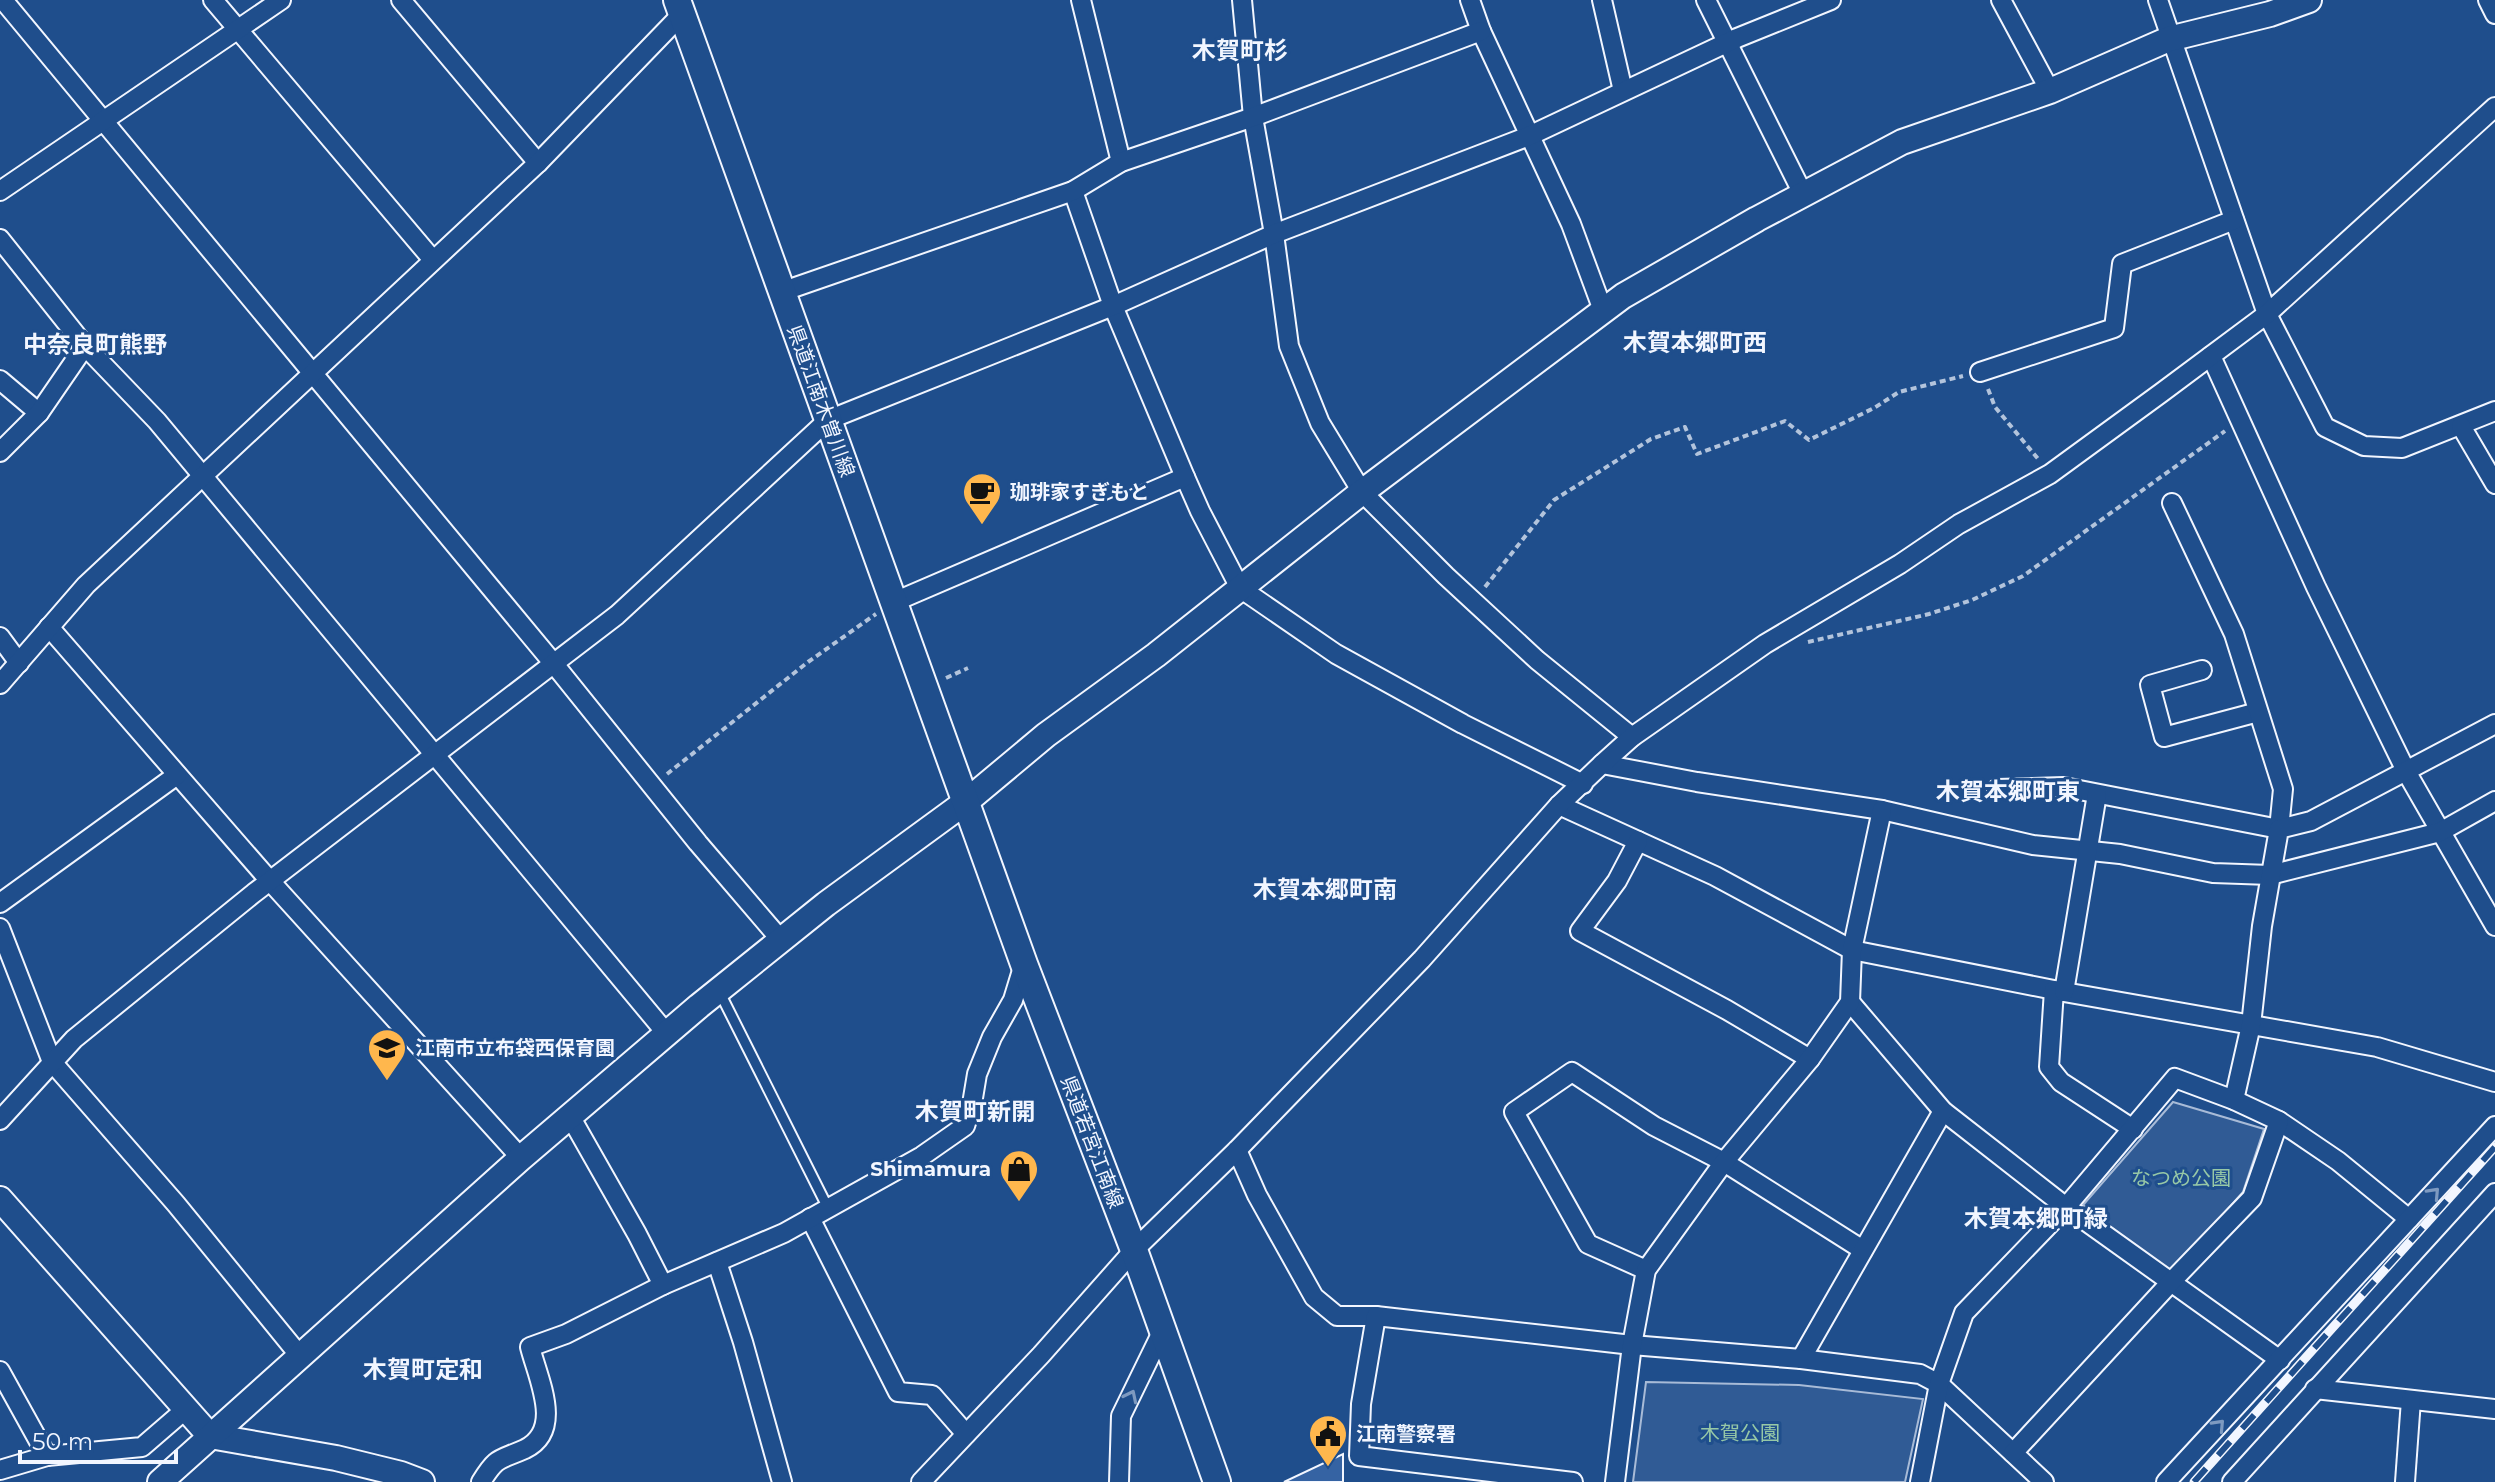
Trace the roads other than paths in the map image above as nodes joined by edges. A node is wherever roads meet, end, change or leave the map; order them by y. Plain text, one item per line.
1 (3, 0) edge
2 (213, 0) edge
3 (281, 0) edge
4 (401, 0) edge
5 (1081, 0) edge
6 (1242, 0) edge
7 (1470, 0) edge
8 (1602, 0) edge
9 (1706, 0) edge
10 (1831, 0) edge
11 (2001, 0) edge
12 (2158, 0) edge
13 (2309, 0) edge
14 (2488, 0) edge
15 (680, 7) edge
16 (2495, 14) edge
17 (239, 31) junction
18 (1481, 31) junction
19 (2169, 39) junction
20 (1726, 43) junction
21 (1623, 91) junction
22 (2050, 91) junction
23 (2495, 107) edge
24 (1253, 117) junction
25 (103, 122) junction
26 (1529, 136) junction
27 (1121, 162) junction
28 (538, 163) junction
29 (0, 191) edge
30 (1073, 191) junction
31 (1803, 194) junction
32 (2234, 220) junction
33 (1274, 234) junction
34 (0, 239) edge
35 (433, 260) junction
36 (781, 292) junction
37 (1113, 306) junction
38 (1604, 313) junction
39 (2267, 314) junction
40 (85, 346) junction
41 (2211, 356) junction
42 (313, 372) junction
43 (1980, 372) road end
44 (0, 380) edge
45 (2495, 411) edge
46 (39, 413) junction
47 (828, 420) junction
48 (2461, 426) junction
49 (0, 452) edge
50 (202, 475) junction
51 (1185, 477) junction
52 (2495, 484) edge
53 (1362, 492) junction
54 (2172, 503) dead end
55 (1240, 588) junction
56 (894, 602) junction
57 (49, 627) junction
58 (0, 637) edge
59 (19, 663) junction
60 (554, 664) junction
61 (2202, 670) dead end
62 (0, 684) edge
63 (2258, 712) junction
64 (2495, 724) edge
65 (1632, 737) junction
66 (437, 755) junction
67 (1602, 764) junction
68 (2407, 773) junction
69 (177, 775) junction
70 (1583, 784) junction
71 (1997, 789) dead end
72 (2097, 794) junction
73 (967, 801) junction
74 (2495, 801) edge
75 (1559, 805) junction
76 (1882, 810) junction
77 (2279, 829) junction
78 (2440, 832) junction
79 (1638, 841) junction
80 (2088, 851) junction
81 (2270, 875) junction
82 (270, 881) junction
83 (0, 903) edge
84 (2495, 926) edge
85 (0, 928) edge
86 (781, 940) junction
87 (1852, 950) junction
88 (1024, 964) junction
89 (718, 991) junction
90 (2059, 991) junction
91 (1850, 1002) junction
92 (2251, 1025) junction
93 (667, 1034) junction
94 (1810, 1059) junction
95 (52, 1062) junction
96 (2495, 1082) edge
97 (2234, 1100) junction
98 (1943, 1111) junction
99 (570, 1116) junction
100 (0, 1120) edge
101 (2279, 1121) junction
102 (2495, 1126) edge
103 (2133, 1129) junction
104 (1237, 1150) junction
105 (521, 1158) junction
106 (1724, 1162) junction
107 (2495, 1193) edge
108 (0, 1199) edge
109 (2066, 1207) junction
110 (828, 1208) junction
111 (810, 1218) junction
112 (2409, 1219) junction
113 (1134, 1250) junction
114 (1863, 1250) junction
115 (717, 1262) junction
116 (1646, 1270) junction
117 (2171, 1282) junction
118 (663, 1285) junction
119 (1376, 1316) junction
120 (1162, 1332) junction
121 (1632, 1345) junction
122 (300, 1356) junction
123 (1801, 1359) junction
124 (2280, 1360) junction
125 (0, 1371) edge
126 (1939, 1384) junction
127 (2315, 1389) junction
128 (2411, 1400) junction
129 (186, 1409) junction
130 (2495, 1409) edge
131 (966, 1434) junction
132 (210, 1436) junction
133 (2013, 1453) junction
134 (47, 1456) junction
135 (0, 1470) edge
136 (1119, 1473) edge
137 (165, 1477) edge
138 (422, 1482) edge
139 (481, 1482) edge
140 (782, 1482) edge
141 (921, 1482) edge
142 (1217, 1482) edge
143 (1573, 1482) edge
144 (1615, 1482) edge
145 (1920, 1482) edge
146 (2044, 1482) edge
147 (2166, 1482) edge
148 (2232, 1482) edge
149 (2405, 1482) edge

1 - 25 street
2 - 17 street
3 - 17 street
4 - 28 street
5 - 27 street
6 - 24 street
7 - 18 street
8 - 21 street
9 - 20 street
10 - 20 street
11 - 22 street
12 - 19 street
13 - 19 street
14 - 16 street
15 - 28 street
15 - 36 main road, 県道江南木曽川線
17 - 25 street
17 - 35 street
18 - 24 street
18 - 26 street
19 - 22 street
19 - 32 street
20 - 21 street
20 - 31 street
21 - 26 street
22 - 31 street
23 - 39 street
24 - 27 street
24 - 33 street
25 - 29 street
25 - 42 street
26 - 33 street
26 - 38 street
27 - 30 street
28 - 35 street
30 - 36 street
30 - 37 street
31 - 38 street
32 - 39 street
32 - 43 street
33 - 37 street
33 - 53 street
34 - 40 street
35 - 42 street
36 - 47 main road, 県道江南木曽川線
37 - 47 street
37 - 51 street
38 - 53 street
39 - 41 street
39 - 48 street
40 - 46 street
40 - 50 street
41 - 65 street
41 - 68 street
42 - 50 street
42 - 60 street
44 - 46 street
45 - 48 street
46 - 49 street
47 - 56 main road, 県道江南木曽川線
47 - 60 street
48 - 52 street
50 - 57 street
50 - 66 street
51 - 55 street
51 - 56 street
53 - 55 street
53 - 65 street
54 - 63 street
55 - 70 street
55 - 73 street
56 - 73 main road, 県道江南木曽川線
57 - 59 street
57 - 69 street
58 - 59 street
59 - 62 street
60 - 66 street
60 - 86 street
61 - 63 street
63 - 77 street
64 - 68 street
65 - 67 street
66 - 82 street
66 - 93 street
67 - 70 street
67 - 76 street
68 - 77 street
68 - 78 street
69 - 82 street
69 - 83 street
70 - 75 street
71 - 72 street
72 - 77 street
72 - 80 street
73 - 86 street
73 - 88 main road, 県道若宮江南線
74 - 78 street
75 - 79 street
75 - 104 street
76 - 80 street
76 - 87 street
77 - 81 street
78 - 81 street
78 - 84 street
79 - 87 street
79 - 94 street
80 - 81 street
80 - 90 street
81 - 92 street
82 - 95 street
82 - 105 street
85 - 95 street
86 - 89 street
87 - 90 street
87 - 91 street
88 - 110 street
88 - 113 main road, 県道若宮江南線
89 - 93 street
89 - 110 lane
90 - 92 street
90 - 103 street
91 - 94 street
91 - 98 street
92 - 96 street
92 - 97 street
93 - 99 street
94 - 106 street
95 - 100 street
95 - 122 street
97 - 101 street
97 - 103 street
98 - 109 street
98 - 114 street
99 - 105 street
99 - 118 street
101 - 112 street
101 - 117 street
112 -> 102 street
103 - 109 street
104 - 113 street
104 - 119 street
105 - 122 street
106 - 114 street
106 - 116 street
106 - 116 street
107 - 127 street
108 - 129 street
109 - 117 street
109 - 126 street
110 - 111 street
111 - 115 street
111 - 131 street
112 - 124 street
113 - 120 main road, 県道若宮江南線
113 - 131 street
114 - 123 street
115 - 118 street
115 - 140 street
116 - 121 street
117 - 124 street
117 - 133 street
118 - 139 street
119 - 121 street
119 - 143 street
136 -> 120 street
120 - 142 main road, 県道若宮江南線
121 - 123 street
121 - 144 street
122 - 132 street
123 - 126 street
147 -> 124 street
125 - 134 street
126 - 133 street
126 - 145 street
127 - 128 street
127 - 148 street
128 - 130 street
128 - 149 street
129 - 132 street
129 - 134 street
131 - 141 street
132 - 137 street
132 - 138 street
133 - 146 street
134 - 135 street

